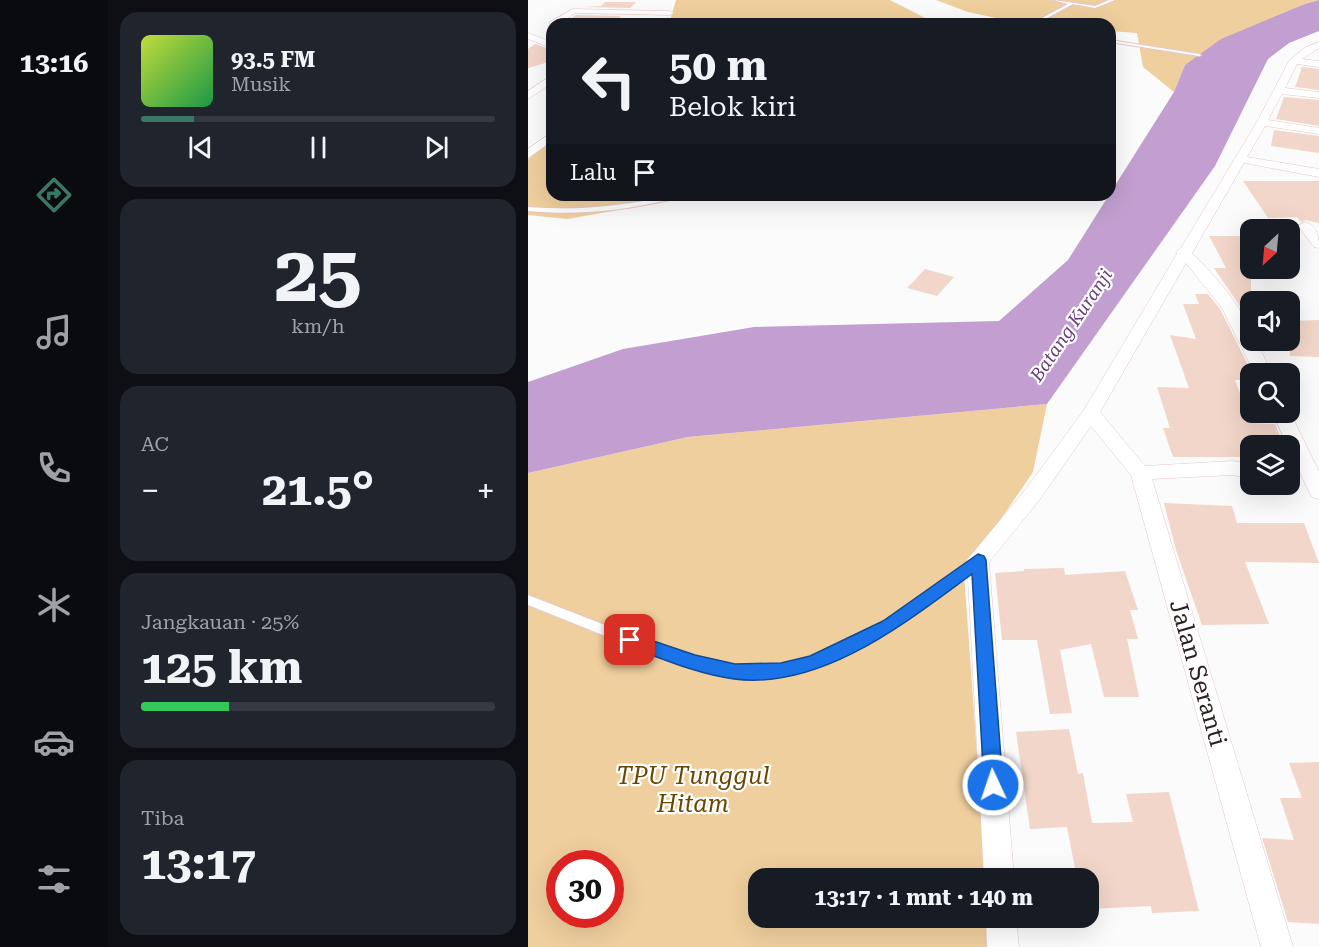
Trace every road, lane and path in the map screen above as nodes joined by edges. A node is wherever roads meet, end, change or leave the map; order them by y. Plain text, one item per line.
1 (590, 0) edge
2 (1054, 0) edge
3 (1113, 0) edge
4 (1073, 3) junction
5 (573, 11) junction
6 (562, 18) edge
7 (670, 18) edge
8 (1044, 18) edge
9 (546, 28) edge
10 (542, 31) junction
11 (546, 31) edge
12 (529, 37) edge
13 (1116, 42) edge
14 (546, 43) edge
15 (1319, 45) edge
16 (1199, 54) dead end
17 (1294, 61) junction
18 (1319, 64) edge
19 (546, 82) edge
20 (1277, 90) junction
21 (1319, 95) edge
22 (528, 96) edge
23 (1262, 122) junction
24 (1319, 131) edge
25 (546, 140) edge
26 (528, 155) edge
27 (1240, 159) junction
28 (1319, 172) edge
29 (659, 201) edge
30 (528, 209) edge
31 (1305, 226) dead end
32 (1319, 244) edge
33 (1183, 252) junction
34 (1259, 363) edge
35 (1091, 413) junction
36 (1286, 423) edge
37 (1240, 469) edge
38 (1140, 473) junction
39 (1300, 478) edge
40 (1316, 482) edge
41 (978, 560) junction
42 (528, 600) edge
43 (998, 868) edge
44 (1002, 928) edge
45 (1003, 947) edge
46 (1277, 947) edge

1 - 5 street
2 - 4 lane
3 - 4 lane
4 - 8 lane
5 - 6 street
5 - 7 street
9 - 10 street
10 - 11 street
10 - 12 street
12 - 14 street
13 - 16 lane
15 - 17 street
17 - 18 street
17 - 20 street
19 - 22 street
20 - 21 street
20 - 23 street
23 - 24 street
23 - 27 street
25 - 26 street
27 - 28 street
27 - 33 street
29 - 30 lane
31 - 32 street
33 - 34 street
33 - 35 street
35 - 38 street, Jalan Seranti
35 - 41 street
36 - 40 street
37 - 38 street
38 - 46 street, Jalan Seranti
39 - 40 street
41 - 42 lane
41 - 43 street
44 - 45 street

